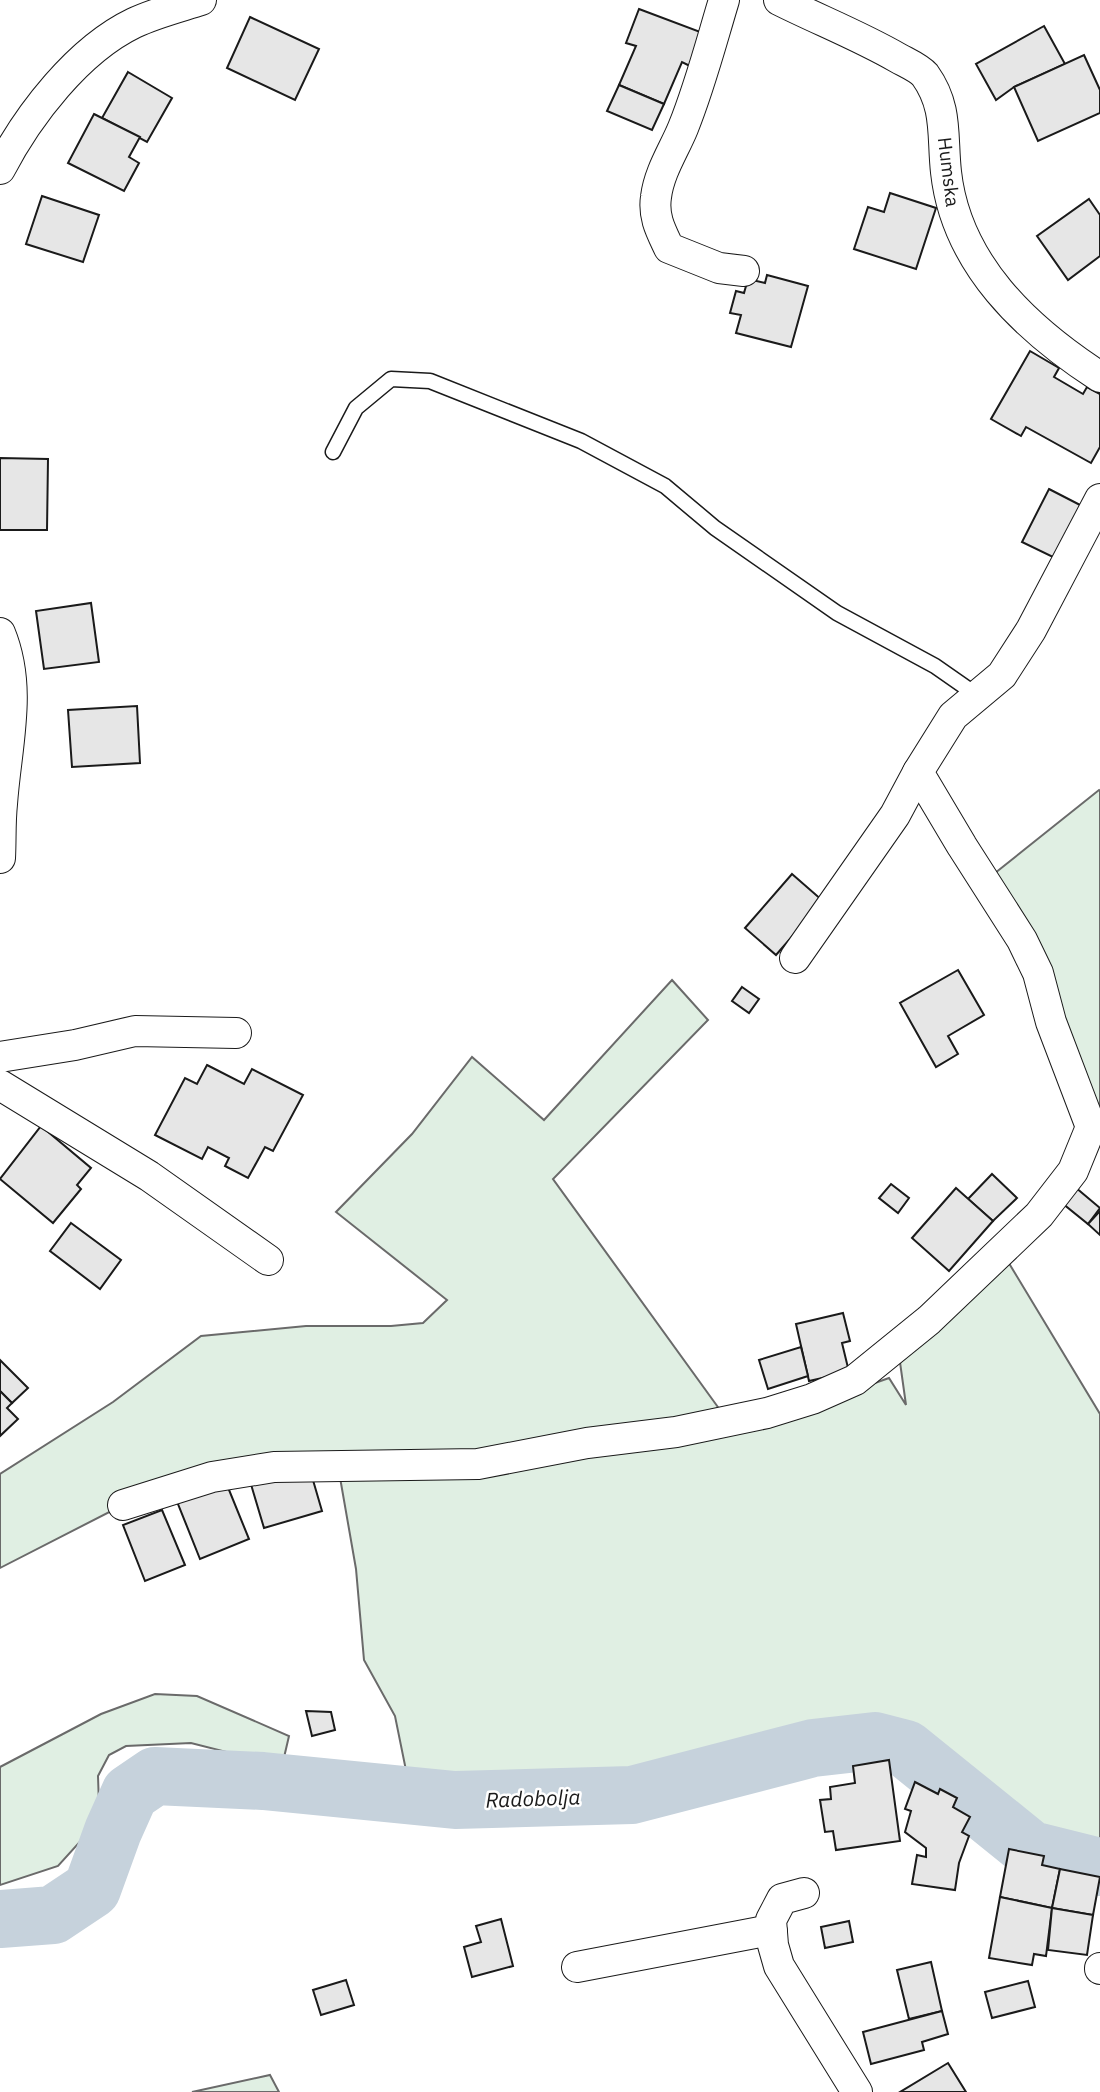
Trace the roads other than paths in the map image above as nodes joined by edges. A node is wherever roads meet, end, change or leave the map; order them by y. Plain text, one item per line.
1 (201, 0) edge
2 (724, 0) edge
3 (779, 0) edge
4 (0, 169) edge
5 (744, 271) dead end
6 (1100, 377) edge
7 (334, 452) dead end
8 (1100, 499) edge
9 (0, 633) edge
10 (978, 696) junction
11 (7, 703) edge
12 (918, 772) junction
13 (0, 858) edge
14 (795, 958) dead end
15 (236, 1033) dead end
16 (0, 1057) edge
17 (0, 1085) edge
18 (1095, 1127) edge
19 (268, 1260) dead end
20 (123, 1505) dead end
21 (803, 1893) dead end
22 (772, 1932) junction
23 (577, 1967) dead end
24 (857, 2092) edge

1 - 4 street
2 - 5 street
3 - 6 street, Humska
7 - 10 lane
8 - 10 street
9 - 11 street
10 - 12 street
11 - 13 street
12 - 14 street
12 - 18 street
15 - 16 street
17 - 19 street
18 - 20 street
21 - 22 street
22 - 23 street
22 - 24 street

